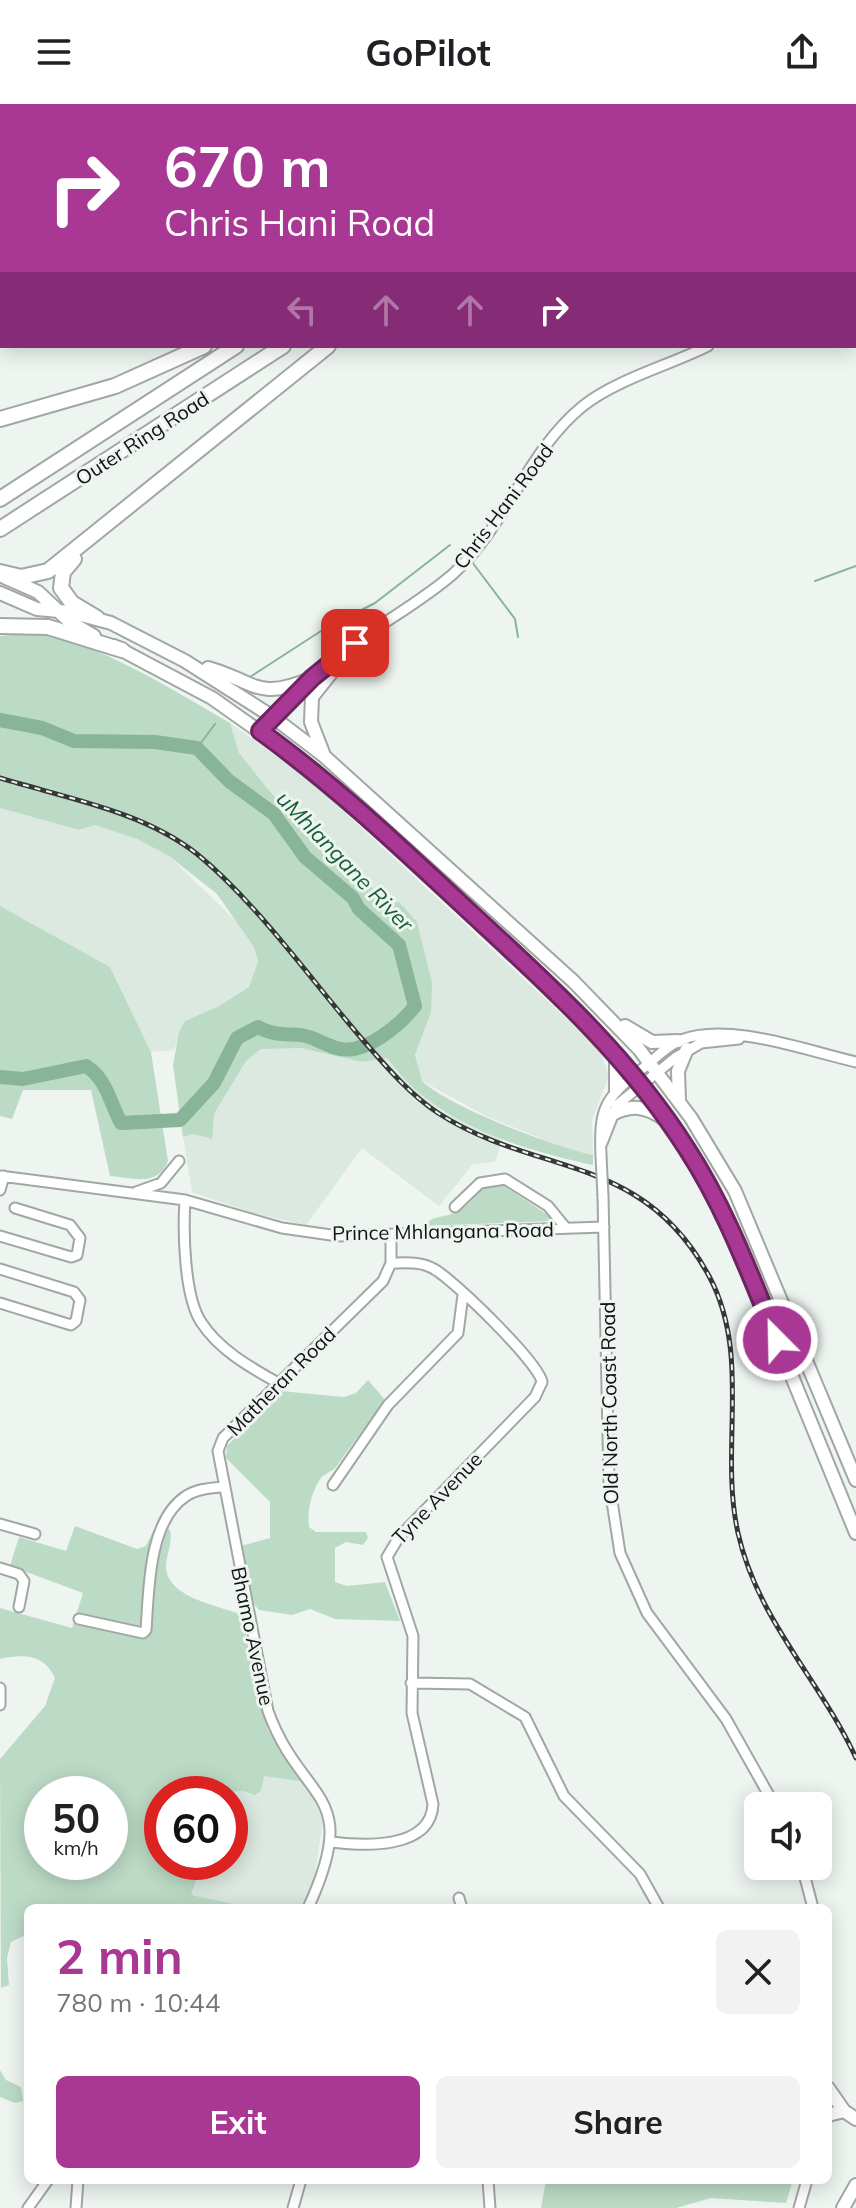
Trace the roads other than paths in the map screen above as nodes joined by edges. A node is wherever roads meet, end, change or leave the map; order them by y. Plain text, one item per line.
1 (200, 348) edge
2 (233, 348) edge
3 (280, 348) edge
4 (325, 348) edge
5 (704, 348) edge
6 (0, 419) edge
7 (140, 495) junction
8 (0, 499) edge
9 (0, 529) edge
10 (0, 574) edge
11 (0, 593) edge
12 (58, 611) junction
13 (97, 618) junction
14 (0, 626) edge
15 (355, 643) junction
16 (122, 650) junction
17 (185, 661) junction
18 (312, 678) junction
19 (273, 717) junction
20 (260, 731) junction
21 (324, 756) junction
22 (605, 1014) junction
23 (683, 1045) junction
24 (616, 1053) junction
25 (856, 1062) edge
26 (654, 1067) junction
27 (639, 1079) junction
28 (616, 1090) junction
29 (679, 1101) junction
30 (611, 1115) junction
31 (673, 1127) junction
32 (601, 1151) junction
33 (179, 1161) dead end
34 (2, 1176) edge
35 (0, 1190) edge
36 (133, 1193) junction
37 (185, 1200) junction
38 (455, 1207) dead end
39 (15, 1208) dead end
40 (604, 1227) junction
41 (566, 1228) junction
42 (0, 1236) edge
43 (391, 1236) junction
44 (391, 1263) junction
45 (0, 1269) edge
46 (463, 1295) junction
47 (0, 1303) edge
48 (278, 1383) junction
49 (856, 1480) edge
50 (333, 1485) dead end
51 (222, 1487) junction
52 (0, 1524) edge
53 (856, 1533) edge
54 (35, 1534) dead end
55 (0, 1568) edge
56 (19, 1607) dead end
57 (79, 1619) dead end
58 (411, 1683) junction
59 (0, 1688) edge
60 (0, 1705) edge
61 (767, 1792) edge
62 (332, 1842) junction
63 (806, 1880) edge
64 (310, 1904) edge
65 (657, 1904) edge
66 (812, 1904) edge
67 (832, 2094) edge
68 (844, 2111) junction
69 (832, 2114) edge
70 (856, 2119) edge
71 (45, 2184) edge
72 (78, 2184) edge
73 (300, 2184) edge
74 (488, 2184) edge
75 (806, 2184) edge
76 (856, 2185) edge
77 (28, 2208) edge
78 (76, 2208) edge
79 (293, 2208) edge
80 (490, 2208) edge
81 (799, 2208) edge
82 (843, 2208) edge

1 - 6 highway
2 - 8 highway, Outer Ring Road
3 - 9 highway, Outer Ring Road
4 - 7 highway
5 - 15 street, Chris Hani Road
7 - 10 highway
7 - 13 highway
10 - 12 main road
11 - 12 main road
12 - 13 main road
12 - 16 main road
13 - 17 main road
14 - 16 highway
15 - 18 street, Chris Hani Road
15 - 21 main road
16 - 20 main road
17 - 18 main road
17 - 19 main road
18 - 19 street, Chris Hani Road
19 - 20 street, Chris Hani Road
19 - 21 main road
20 - 24 main road
21 - 22 main road
22 - 23 main road
22 - 26 main road
23 - 25 street
23 - 26 street
23 - 29 main road
24 - 27 main road
24 - 28 main road
26 - 27 street
26 - 29 main road
27 - 28 street, Old North Coast Road
27 - 30 street, Old North Coast Road
27 - 31 main road
28 - 32 street, Old North Coast Road
29 - 49 main road
30 - 31 main road
30 - 32 street, Old North Coast Road
31 - 53 main road
32 - 40 street, Old North Coast Road, bridge
33 - 36 street
34 - 35 street
34 - 36 street, Prince Mhlangana Road
36 - 37 street, Prince Mhlangana Road
37 - 43 street, Prince Mhlangana Road
37 - 48 street
38 - 41 street
39 - 42 street
40 - 41 street, Prince Mhlangana Road
40 - 61 street, Old North Coast Road
41 - 43 street, Prince Mhlangana Road
43 - 44 street
44 - 46 street, Tyne Avenue
44 - 48 street, Matheran Road
45 - 47 street
46 - 50 street
46 - 58 street, Tyne Avenue
48 - 51 street, Matheran Road
51 - 57 street
51 - 62 street, Bhamo Avenue
52 - 54 street
55 - 56 street
58 - 62 street, Tyne Avenue
58 - 65 street
59 - 60 street
62 - 64 street, Bhamo Avenue
63 - 66 street
67 - 68 main road
68 - 69 main road
68 - 70 main road
71 - 77 street
72 - 78 street
73 - 79 street
74 - 80 street
75 - 81 street
76 - 82 main road

